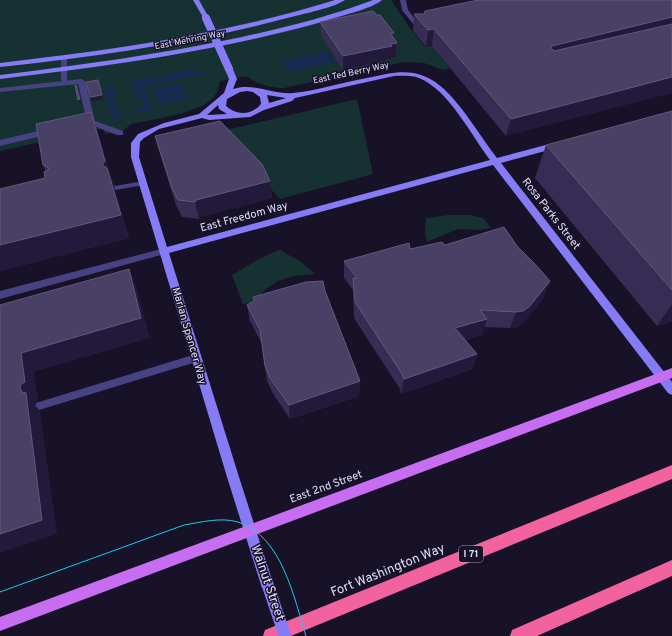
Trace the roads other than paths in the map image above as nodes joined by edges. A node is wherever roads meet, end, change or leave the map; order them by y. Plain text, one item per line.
1 (196, 0) edge
2 (342, 0) edge
3 (379, 0) edge
4 (403, 0) edge
5 (420, 29) edge
6 (64, 58) junction
7 (0, 65) edge
8 (64, 70) junction
9 (414, 74) joint
10 (0, 76) edge
11 (233, 79) junction
12 (64, 81) dead end
13 (247, 89) junction
14 (0, 90) edge
15 (260, 92) junction
16 (226, 96) junction
17 (292, 96) junction
18 (262, 108) junction
19 (202, 116) junction
20 (237, 116) junction
21 (91, 122) junction
22 (76, 126) edge
23 (61, 129) edge
24 (120, 133) dead end
25 (0, 143) edge
26 (566, 143) edge
27 (495, 161) junction
28 (143, 183) junction
29 (115, 188) edge
30 (165, 251) junction
31 (0, 295) edge
32 (196, 358) junction
33 (672, 373) edge
34 (661, 377) junction
35 (672, 390) edge
36 (39, 406) dead end
37 (672, 472) edge
38 (248, 530) junction
39 (672, 568) edge
40 (0, 624) edge
41 (271, 636) edge
42 (285, 636) edge
43 (518, 636) edge

1 - 11 main road, bridge
2 - 6 main road, East Mehring Way
3 - 8 main road, East Mehring Way
4 - 5 lane
6 - 7 main road, East Mehring Way
6 - 8 lane
8 - 10 main road, East Mehring Way
8 - 12 lane
9 - 17 main road, East Ted Berry Way
9 - 27 main road, Rosa Parks Street
11 - 13 main road
11 - 16 main road
13 - 15 main road
13 - 16 main road
14 - 21 street
15 - 17 main road, East Ted Berry Way
15 - 18 main road
16 - 19 main road
16 - 20 main road
17 - 18 main road, East Ted Berry Way
18 - 20 main road
19 - 20 main road
19 - 28 main road, Marian Spencer Way
21 - 22 street
21 - 24 street
23 - 25 street
26 - 27 main road, East Freedom Way
27 - 30 main road, East Freedom Way
27 - 34 main road, Rosa Parks Street
28 - 29 lane
28 - 30 main road, Marian Spencer Way
30 - 31 street, East Freedom Way
30 - 32 main road, Marian Spencer Way
32 - 36 lane
32 - 38 main road, Marian Spencer Way
33 - 34 main road, East 2nd Street
34 - 35 main road, Rosa Parks Street
34 - 38 main road, East 2nd Street
37 - 41 highway, Fort Washington Way / I 71
38 - 40 main road, East 2nd Street
38 - 42 main road, Walnut Street, bridge
39 - 43 highway

